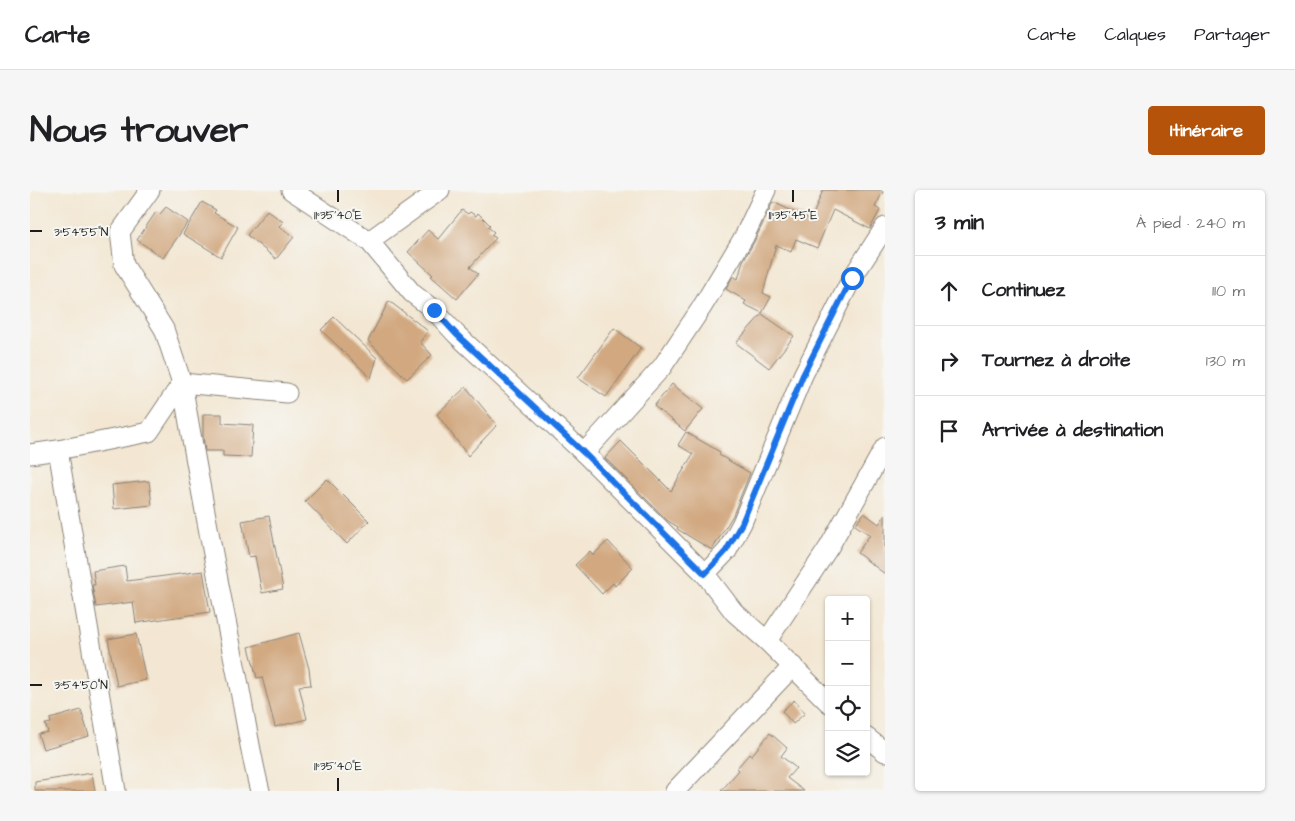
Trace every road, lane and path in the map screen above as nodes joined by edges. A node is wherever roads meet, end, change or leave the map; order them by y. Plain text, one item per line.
1 (150, 190) edge
2 (291, 190) edge
3 (440, 190) edge
4 (766, 190) edge
5 (885, 227) edge
6 (369, 240) junction
7 (182, 383) junction
8 (286, 393) dead end
9 (885, 447) edge
10 (58, 450) junction
11 (584, 453) junction
12 (30, 454) edge
13 (705, 574) junction
14 (767, 641) junction
15 (793, 666) junction
16 (825, 699) edge
17 (870, 740) edge
18 (885, 752) edge
19 (116, 791) edge
20 (260, 791) edge
21 (675, 791) edge

1 - 7 street
2 - 6 street
3 - 6 street
4 - 11 street
5 - 13 street
6 - 11 street
7 - 8 street
7 - 10 street
7 - 20 street
9 - 14 street
10 - 12 street
10 - 19 street
11 - 13 street
13 - 14 street
14 - 15 street
15 - 16 street
15 - 21 street
17 - 18 street

